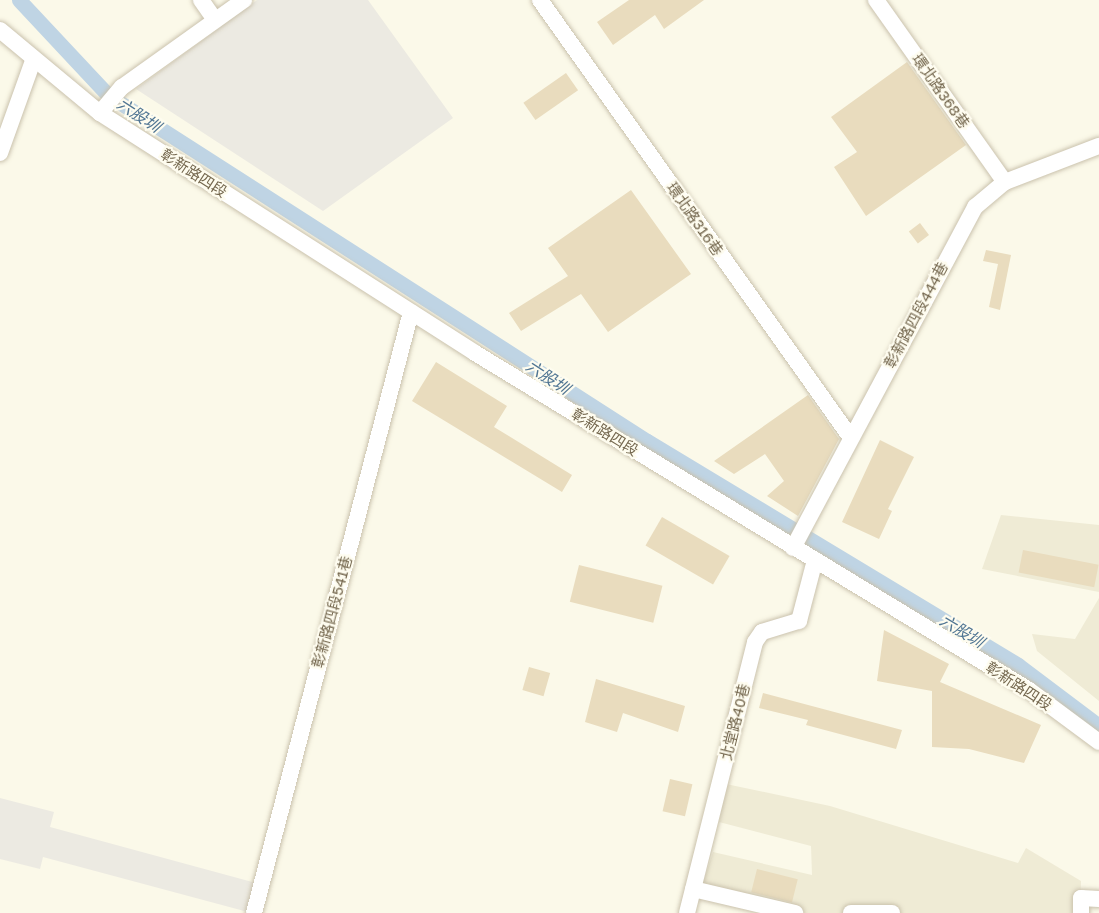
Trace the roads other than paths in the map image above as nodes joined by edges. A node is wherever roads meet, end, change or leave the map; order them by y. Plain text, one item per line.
1 (201, 0) edge
2 (244, 0) edge
3 (540, 0) edge
4 (876, 0) edge
5 (215, 20) junction
6 (0, 30) edge
7 (33, 61) junction
8 (100, 113) junction
9 (1, 145) edge
10 (1099, 146) edge
11 (1005, 182) junction
12 (411, 312) junction
13 (851, 438) junction
14 (794, 547) junction
15 (815, 560) junction
16 (1099, 742) edge
17 (693, 889) junction
18 (1099, 899) edge
19 (254, 913) edge
20 (687, 913) edge
21 (795, 913) edge
22 (851, 913) edge
23 (892, 913) edge
24 (1081, 913) edge

1 - 5 street
2 - 5 street
3 - 13 street, 環北路316巷
4 - 11 street, 環北路368巷
5 - 8 street
6 - 7 street, 彰新路四段
7 - 8 street, 彰新路四段
7 - 9 street
8 - 12 street, 彰新路四段
10 - 11 street, 彰新路四段444巷
11 - 13 street, 彰新路四段444巷
12 - 14 street, 彰新路四段
12 - 19 street, 彰新路四段541巷
13 - 14 street, 彰新路四段444巷
14 - 15 street, 彰新路四段
15 - 16 street, 彰新路四段
15 - 17 street, 北堂路40巷
17 - 20 street, 北堂路40巷
17 - 21 street
18 - 24 street
22 - 23 street

